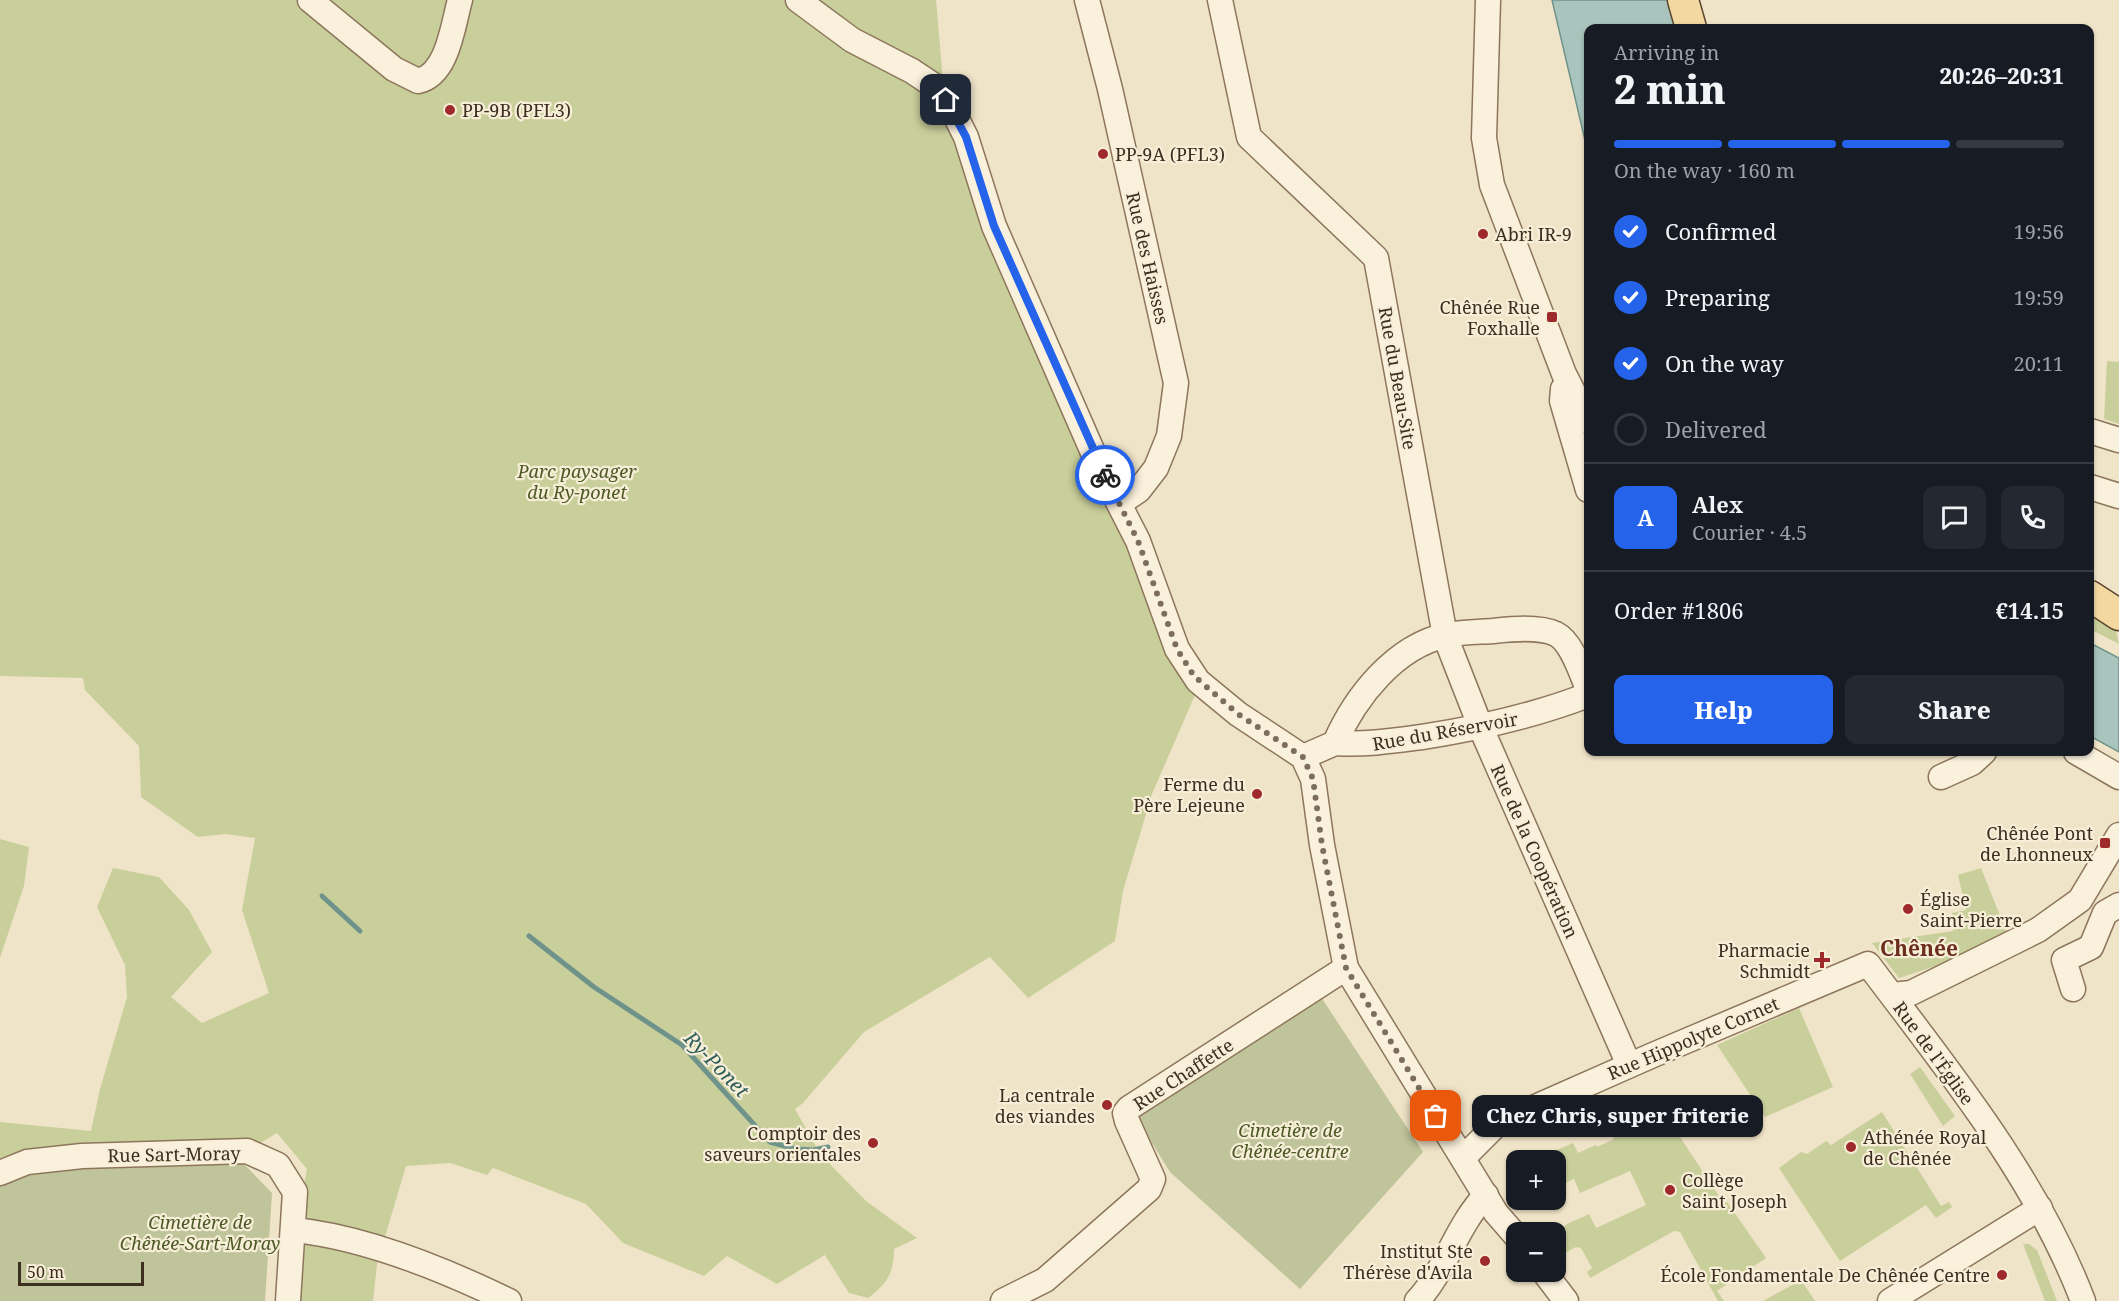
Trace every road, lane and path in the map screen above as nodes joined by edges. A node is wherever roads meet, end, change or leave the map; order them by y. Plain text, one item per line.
1 (310, 0) edge
2 (460, 0) edge
3 (798, 0) edge
4 (1087, 0) edge
5 (1220, 0) edge
6 (1488, 0) edge
7 (1683, 0) edge
8 (1689, 24) edge
9 (1564, 374) junction
10 (1584, 413) edge
11 (2094, 432) edge
12 (2119, 440) edge
13 (1584, 476) edge
14 (2094, 488) edge
15 (2119, 496) edge
16 (1120, 502) junction
17 (2094, 599) edge
18 (2119, 615) edge
19 (1446, 636) junction
20 (1584, 681) edge
21 (1584, 696) edge
22 (1481, 728) junction
23 (1335, 743) junction
24 (1980, 756) edge
25 (2083, 756) edge
26 (1303, 757) junction
27 (1941, 777) dead end
28 (2119, 777) edge
29 (2119, 835) edge
30 (2119, 905) edge
31 (1868, 964) joint
32 (1346, 968) junction
33 (2073, 989) dead end
34 (1892, 995) junction
35 (1629, 1065) junction
36 (1463, 1158) junction
37 (0, 1173) edge
38 (1486, 1195) junction
39 (2040, 1208) junction
40 (1506, 1224) edge
41 (300, 1231) junction
42 (1552, 1282) edge
43 (288, 1301) edge
44 (509, 1301) edge
45 (1003, 1301) edge
46 (1417, 1301) edge
47 (1566, 1301) edge
48 (1890, 1301) edge
49 (2083, 1301) edge

1 - 2 street
3 - 16 street
4 - 16 street, Rue des Haisses
5 - 19 street, Rue du Beau-Site
6 - 9 street
7 - 8 main road
9 - 10 street
9 - 13 street
11 - 12 street
14 - 15 street
16 - 26 street
17 - 18 main road
19 - 20 street
19 - 22 street, Rue de la Coopération
19 - 23 street
21 - 22 street, Rue du Réservoir
22 - 23 street, Rue du Réservoir
22 - 35 street, Rue de la Coopération
23 - 26 street
24 - 27 street
25 - 28 street
26 - 32 street
29 - 34 street
30 - 33 street
31 - 34 street, Rue de l'Église
31 - 35 street, Rue Hippolyte Cornet
32 - 36 street
32 - 45 street, Rue Chaffette
34 - 39 street, Rue de l'Église
35 - 36 street, Rue Hippolyte Cornet
36 - 38 street
37 - 41 street, Rue Sart-Moray
38 - 40 street
38 - 46 street
39 - 48 street
39 - 49 street, Rue de l'Église
41 - 43 street, Rue Sart-Moray
41 - 44 street
42 - 47 street

